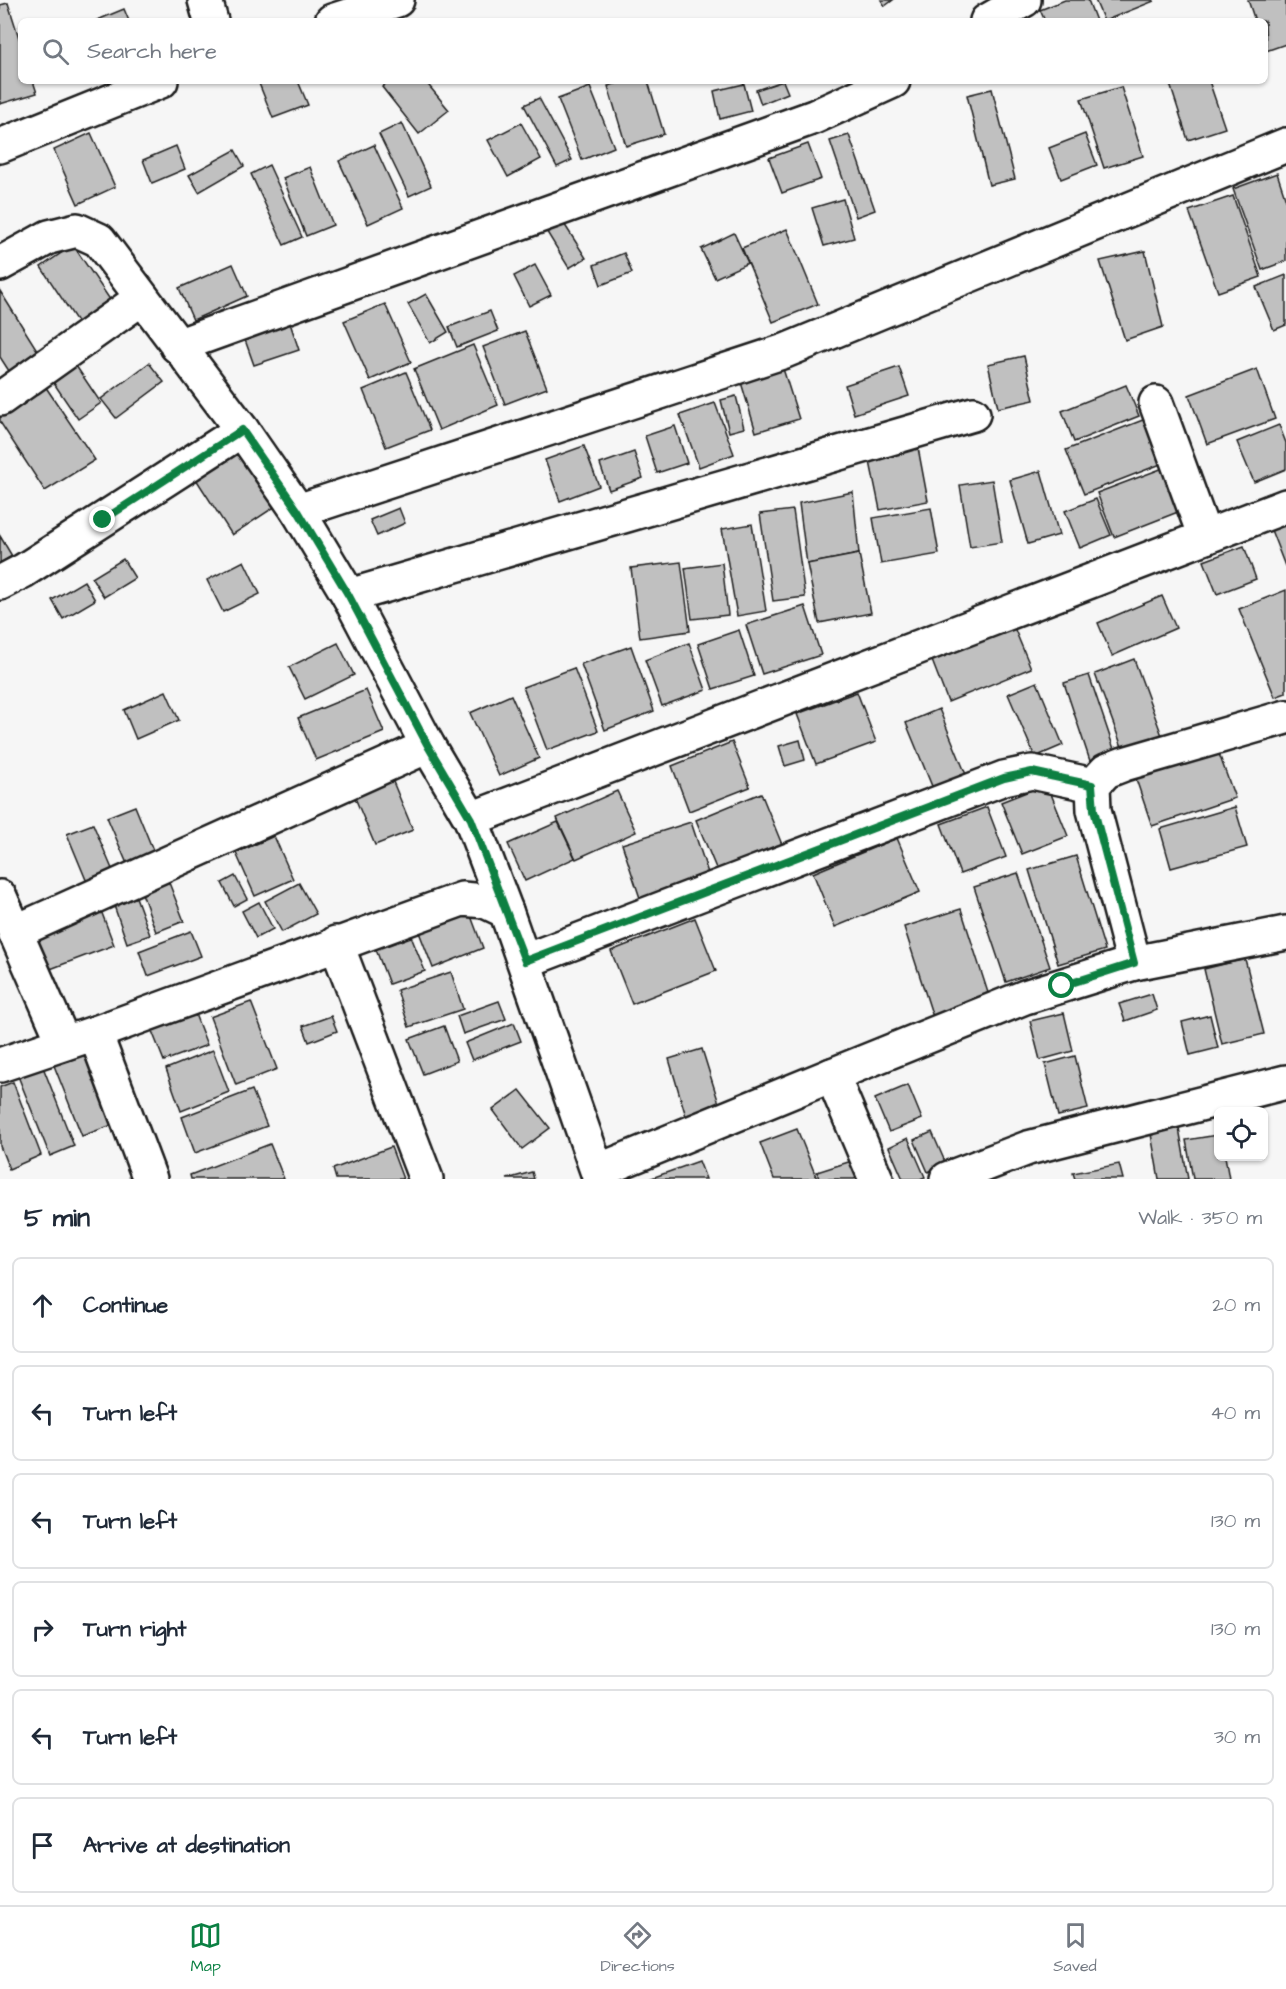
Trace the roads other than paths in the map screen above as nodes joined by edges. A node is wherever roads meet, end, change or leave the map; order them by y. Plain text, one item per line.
1 (205, 0) edge
2 (397, 0) edge
3 (1024, 0) edge
4 (210, 18) edge
5 (341, 18) edge
6 (992, 18) edge
7 (154, 84) edge
8 (886, 84) edge
9 (1286, 145) edge
10 (0, 146) edge
11 (0, 264) edge
12 (142, 298) junction
13 (177, 346) junction
14 (0, 399) edge
15 (1156, 403) dead end
16 (974, 414) dead end
17 (242, 430) junction
18 (1286, 506) edge
19 (298, 511) junction
20 (1205, 537) junction
21 (0, 583) edge
22 (349, 596) junction
23 (1286, 717) edge
24 (428, 746) junction
25 (1092, 785) junction
26 (471, 819) junction
27 (0, 897) edge
28 (506, 911) junction
29 (15, 932) junction
30 (1286, 933) edge
31 (336, 944) junction
32 (525, 961) junction
33 (1134, 963) junction
34 (95, 1033) junction
35 (64, 1043) junction
36 (0, 1065) edge
37 (831, 1075) junction
38 (1286, 1082) edge
39 (599, 1175) edge
40 (150, 1179) edge
41 (426, 1179) edge
42 (876, 1179) edge
43 (947, 1179) edge

1 - 4 street
2 - 5 street
3 - 6 street
7 - 10 street
8 - 13 street
9 - 19 street
11 - 12 street
12 - 13 street
12 - 14 street
13 - 17 street
15 - 20 street
16 - 22 street
17 - 19 street
17 - 21 street
18 - 20 street
19 - 22 street
20 - 26 street
22 - 24 street
23 - 25 street
24 - 26 street
24 - 29 street
25 - 32 street
25 - 33 street
26 - 28 street
27 - 29 street
28 - 31 street
28 - 32 street
29 - 35 street
30 - 33 street
31 - 34 street
31 - 41 street
32 - 39 street
33 - 37 street
34 - 35 street
34 - 40 street
35 - 36 street
37 - 39 street
37 - 42 street
38 - 43 street

